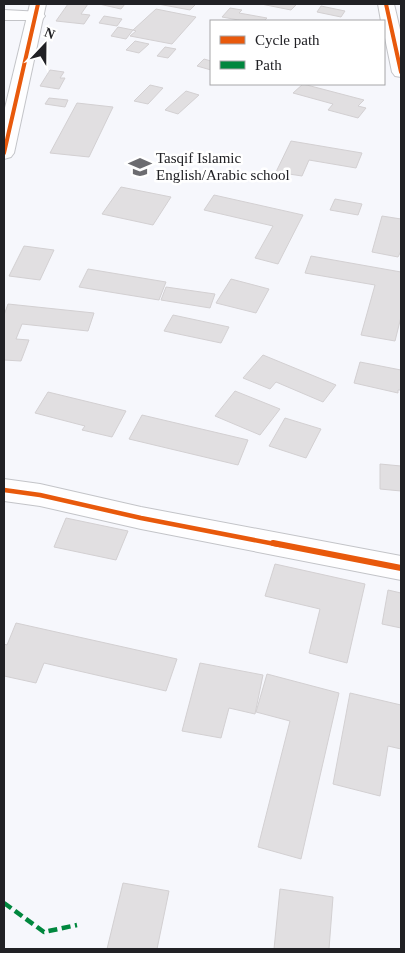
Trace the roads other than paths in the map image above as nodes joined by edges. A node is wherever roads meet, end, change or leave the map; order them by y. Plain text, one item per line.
1 (386, 4) edge
2 (393, 4) edge
3 (401, 5) edge
4 (37, 10) edge
5 (4, 15) edge
6 (401, 72) edge
7 (4, 153) edge
8 (4, 490) edge
9 (401, 568) edge

1 - 6 street
2 - 3 street
4 - 5 street
4 - 7 street
8 - 9 street

